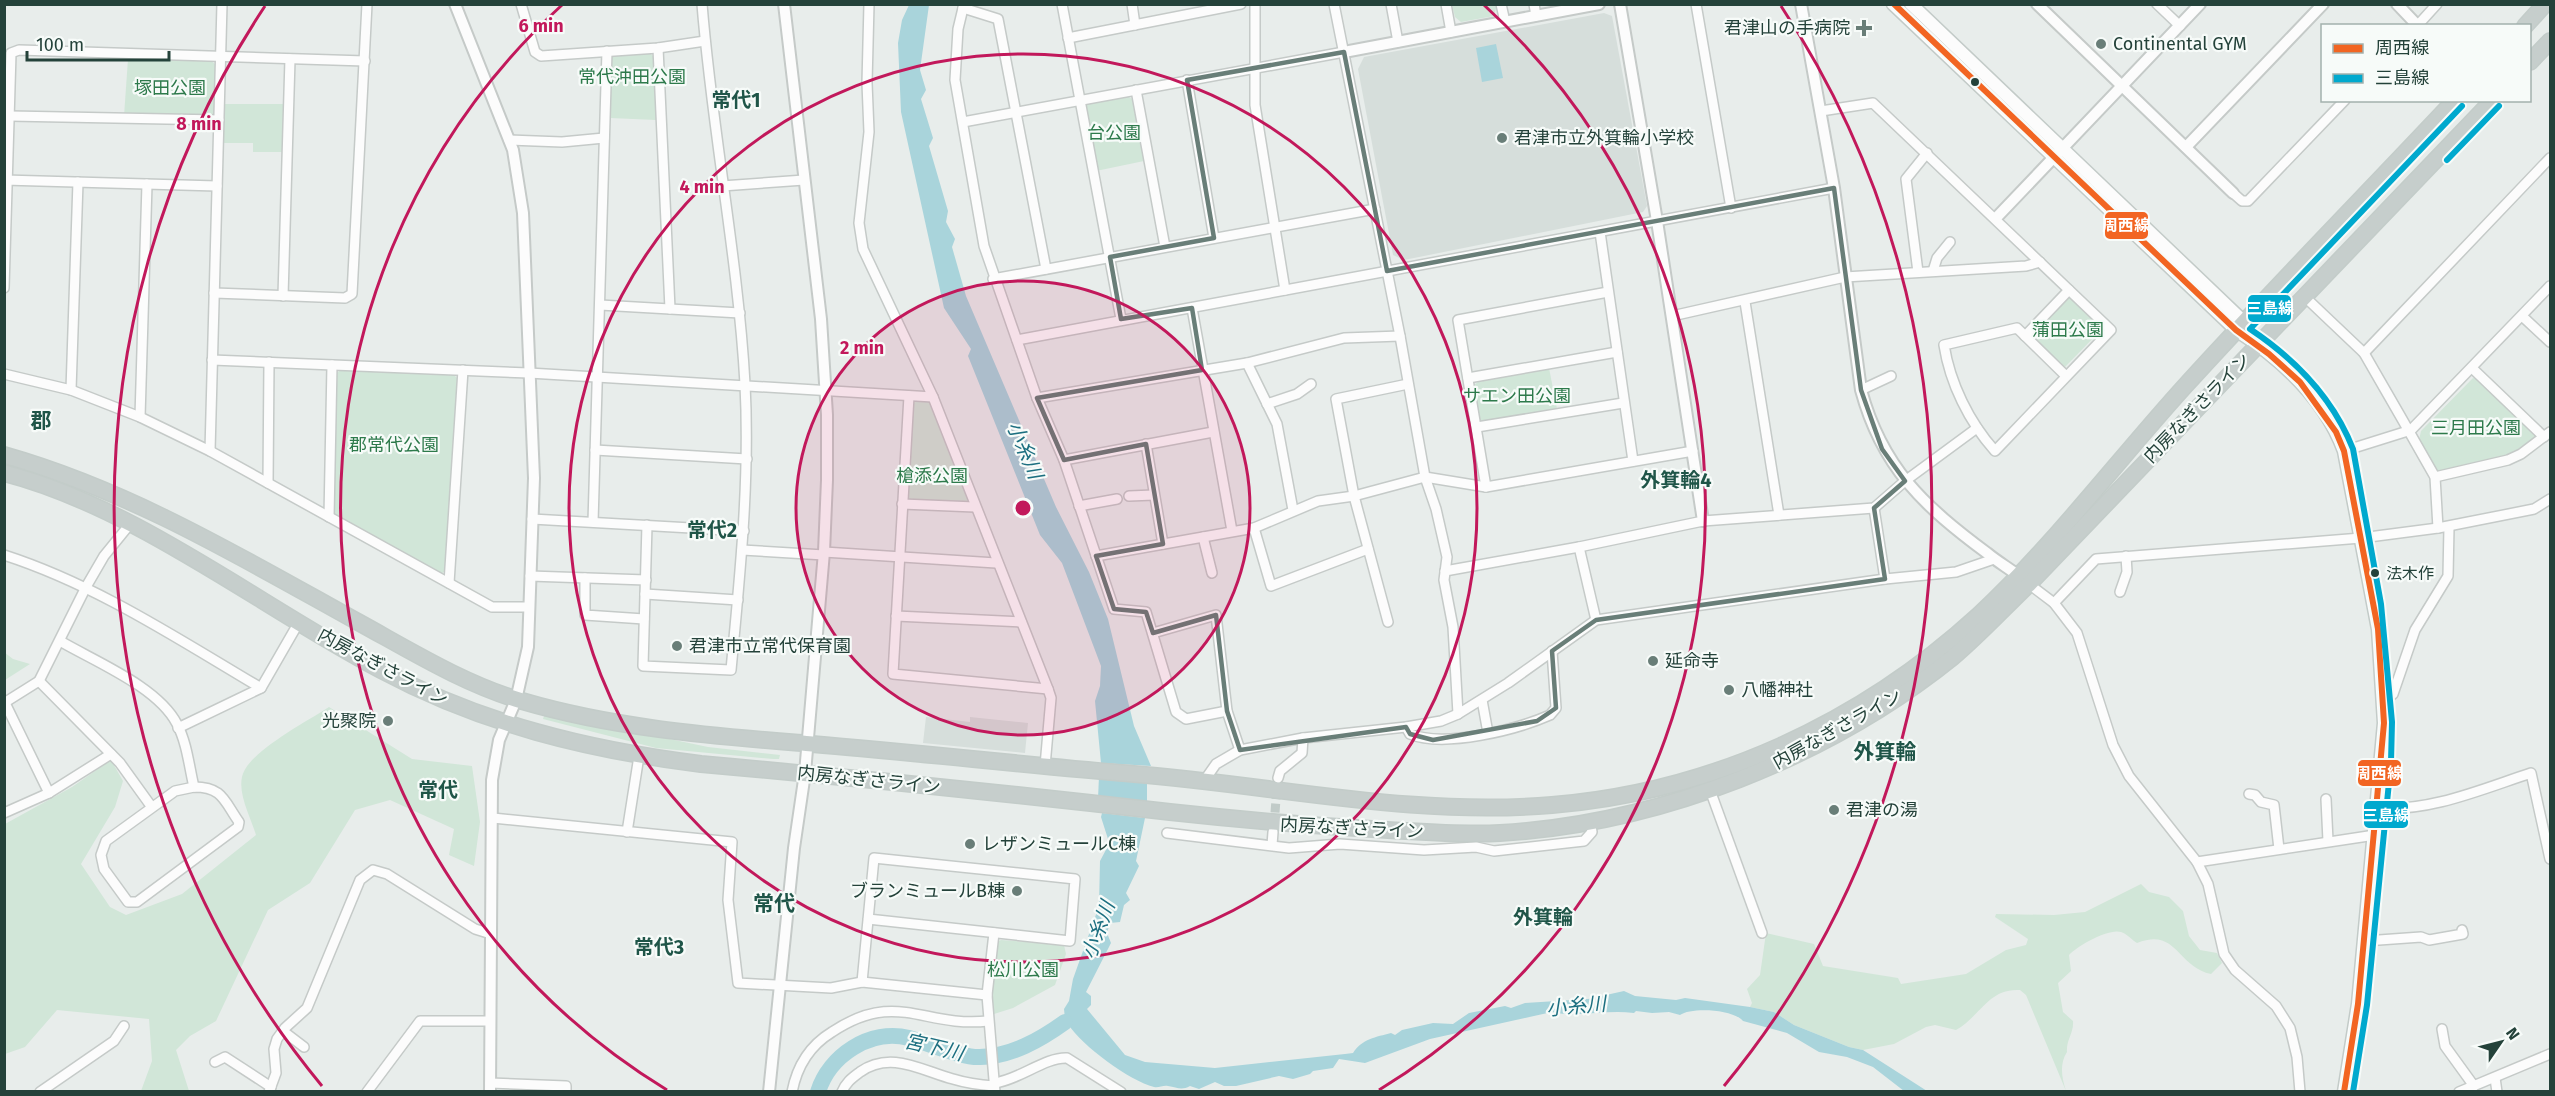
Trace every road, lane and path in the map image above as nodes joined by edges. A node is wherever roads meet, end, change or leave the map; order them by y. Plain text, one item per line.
1 (222, 4) edge
2 (367, 4) edge
3 (455, 4) edge
4 (521, 4) edge
5 (702, 4) edge
6 (784, 4) edge
7 (869, 4) edge
8 (1062, 4) edge
9 (1131, 4) edge
10 (1241, 4) edge
11 (1256, 4) edge
12 (1334, 4) edge
13 (1391, 4) edge
14 (1446, 4) edge
15 (1501, 4) edge
16 (1534, 4) edge
17 (1599, 4) edge
18 (1620, 4) edge
19 (1696, 4) edge
20 (1801, 4) edge
21 (1893, 4) edge
22 (1911, 4) edge
23 (2037, 4) edge
24 (2157, 4) edge
25 (2200, 4) edge
26 (2323, 4) edge
27 (2397, 4) edge
28 (2438, 4) edge
29 (2545, 4) edge
30 (963, 6) edge
31 (1196, 9) edge
32 (1536, 16) junction
33 (1504, 22) junction
34 (2416, 24) edge
35 (2418, 24) edge
36 (2527, 24) edge
37 (1135, 25) junction
38 (2180, 26) junction
39 (1451, 32) junction
40 (1068, 38) junction
41 (705, 41) junction
42 (2550, 41) edge
43 (1398, 42) junction
44 (658, 48) junction
45 (607, 51) junction
46 (1344, 52) junction
47 (221, 56) junction
48 (290, 58) junction
49 (2531, 60) edge
50 (365, 61) junction
51 (1255, 68) junction
52 (1187, 80) junction
53 (2121, 86) junction
54 (1136, 90) junction
55 (1080, 100) junction
56 (2343, 102) edge
57 (2453, 102) edge
58 (2491, 102) edge
59 (1821, 111) junction
60 (1017, 112) junction
61 (10, 116) junction
62 (219, 120) junction
63 (963, 122) junction
64 (604, 138) junction
65 (509, 140) junction
66 (2186, 147) junction
67 (2058, 152) junction
68 (1927, 153) junction
69 (2550, 158) edge
70 (7, 180) edge
71 (804, 180) junction
72 (78, 182) junction
73 (147, 184) junction
74 (217, 186) junction
75 (722, 186) junction
76 (1834, 188) junction
77 (2233, 193) joint
78 (1731, 208) junction
79 (1375, 209) junction
80 (1996, 218) junction
81 (1657, 221) junction
82 (1275, 227) junction
83 (1600, 232) junction
84 (1214, 238) junction
85 (1950, 242) dead end
86 (1165, 247) junction
87 (1110, 257) junction
88 (2040, 262) junction
89 (1046, 269) junction
90 (1387, 271) junction
91 (1933, 271) junction
92 (1918, 272) junction
93 (1845, 277) junction
94 (993, 279) junction
95 (2550, 286) edge
96 (4, 288) edge
97 (1285, 290) junction
98 (2069, 290) junction
99 (1608, 292) junction
100 (214, 293) junction
101 (283, 296) junction
102 (2305, 297) junction
103 (1745, 302) junction
104 (600, 305) junction
105 (1192, 308) junction
106 (670, 309) junction
107 (740, 313) junction
108 (1672, 316) junction
109 (2522, 316) junction
110 (1122, 319) junction
111 (2239, 325) junction
112 (1400, 336) junction
113 (2025, 336) junction
114 (1017, 340) junction
115 (2550, 342) edge
116 (2259, 345) junction
117 (1617, 352) junction
118 (2364, 353) junction
119 (212, 360) junction
120 (269, 362) junction
121 (1247, 363) junction
122 (332, 365) junction
123 (2472, 368) junction
124 (462, 370) junction
125 (1202, 370) junction
126 (529, 373) junction
127 (4, 374) edge
128 (1891, 376) dead end
129 (2066, 376) junction
130 (597, 377) junction
131 (1468, 378) junction
132 (1311, 384) dead end
133 (1408, 384) junction
134 (745, 385) junction
135 (71, 390) junction
136 (825, 390) junction
137 (1861, 390) junction
138 (909, 396) junction
139 (933, 398) junction
140 (1038, 398) junction
141 (1623, 403) junction
142 (1267, 404) junction
143 (140, 417) junction
144 (1477, 427) junction
145 (1977, 428) junction
146 (2409, 431) junction
147 (1213, 432) junction
148 (2547, 435) edge
149 (1146, 444) junction
150 (595, 450) junction
151 (210, 451) junction
152 (1693, 451) junction
153 (2344, 451) junction
154 (4, 455) edge
155 (747, 459) junction
156 (1064, 460) junction
157 (1633, 461) junction
158 (4, 473) edge
159 (1425, 477) junction
160 (2434, 477) junction
161 (1905, 481) junction
162 (268, 483) junction
163 (1486, 487) junction
164 (1154, 495) junction
165 (1129, 496) dead end
166 (1354, 496) junction
167 (1117, 499) dead end
168 (902, 504) junction
169 (2548, 504) edge
170 (1079, 506) junction
171 (975, 507) junction
172 (1874, 508) junction
173 (1293, 510) junction
174 (1779, 515) junction
175 (329, 517) junction
176 (532, 519) junction
177 (1703, 521) junction
178 (593, 522) junction
179 (130, 524) junction
180 (647, 525) junction
181 (2450, 527) junction
182 (1254, 528) junction
183 (2438, 528) junction
184 (744, 531) junction
185 (1232, 531) junction
186 (1203, 537) junction
187 (2361, 538) junction
188 (1162, 544) junction
189 (1579, 548) junction
190 (1368, 549) junction
191 (742, 550) junction
192 (824, 554) junction
193 (4, 555) edge
194 (1096, 556) junction
195 (2126, 556) junction
196 (899, 558) junction
197 (1994, 559) junction
198 (996, 562) junction
199 (1445, 571) junction
200 (1212, 573) dead end
201 (530, 576) junction
202 (585, 578) junction
203 (1885, 579) junction
204 (2023, 579) junction
205 (646, 580) junction
206 (449, 583) junction
207 (86, 587) junction
208 (2120, 592) dead end
209 (645, 594) junction
210 (738, 600) junction
211 (2054, 603) junction
212 (529, 607) junction
213 (896, 616) junction
214 (644, 619) junction
215 (1596, 620) junction
216 (299, 622) junction
217 (1021, 622) junction
218 (1388, 622) dead end
219 (1153, 633) junction
220 (60, 641) junction
221 (1552, 651) junction
222 (39, 681) junction
223 (261, 688) junction
224 (1048, 689) junction
225 (516, 700) junction
226 (1482, 700) junction
227 (2383, 702) junction
228 (5, 703) edge
229 (1227, 711) junction
230 (1458, 714) junction
231 (506, 724) junction
232 (1406, 727) junction
233 (178, 728) junction
234 (1488, 733) junction
235 (1303, 738) junction
236 (807, 744) junction
237 (1240, 750) junction
238 (111, 754) junction
239 (639, 756) junction
240 (1045, 766) junction
241 (805, 773) junction
242 (1278, 778) tunnel mouth
243 (1204, 781) junction
244 (194, 787) junction
245 (1710, 790) junction
246 (49, 793) junction
247 (2249, 794) dead end
248 (2326, 800) dead end
249 (151, 806) junction
250 (2378, 808) junction
251 (4, 813) edge
252 (493, 818) junction
253 (1590, 820) junction
254 (1366, 829) junction
255 (627, 832) junction
256 (1273, 832) tunnel mouth
257 (1167, 833) dead end
258 (2375, 835) junction
259 (2328, 841) junction
260 (1272, 845) junction
261 (1365, 846) junction
262 (2279, 849) junction
263 (2550, 859) edge
264 (2197, 862) junction
265 (868, 919) junction
266 (2462, 930) dead end
267 (994, 933) junction
268 (1762, 933) dead end
269 (491, 934) junction
270 (2365, 941) junction
271 (862, 982) junction
272 (780, 987) junction
273 (987, 995) junction
274 (489, 1022) junction
275 (124, 1026) dead end
276 (989, 1026) junction
277 (2442, 1029) dead end
278 (283, 1030) junction
279 (304, 1047) dead end
280 (2550, 1054) edge
281 (215, 1062) dead end
282 (2494, 1078) junction
283 (994, 1084) edge
284 (2474, 1086) junction
285 (490, 1087) edge
286 (53, 1088) edge
287 (270, 1089) edge
288 (40, 1092) edge
289 (368, 1092) edge
290 (566, 1092) edge
291 (769, 1092) edge
292 (792, 1092) edge
293 (842, 1092) edge
294 (1121, 1092) edge
295 (2300, 1092) edge
296 (2344, 1092) edge
297 (2459, 1092) edge
298 (2498, 1092) edge

1 - 47 street
2 - 50 street
3 - 65 street
4 - 45 street
5 - 41 street
6 - 71 street
7 - 139 street
8 - 40 street
9 - 37 street
10 - 31 street
11 - 51 street
12 - 46 street
13 - 43 street
14 - 39 street
15 - 33 street
16 - 32 street
17 - 32 street
18 - 81 street
19 - 78 street
20 - 59 street
21 - 67 main road
22 - 67 main road
23 - 53 street
24 - 38 street
25 - 38 street
26 - 66 street
27 - 34 street
28 - 35 street
29 - 36 highway
30 - 60 street
30 - 63 street
31 - 37 street
32 - 33 street
33 - 39 street
37 - 40 street
38 - 53 street
39 - 43 street
40 - 55 street
41 - 44 street
41 - 75 street
42 - 49 highway
43 - 46 street
44 - 45 street
44 - 106 street
45 - 64 street
46 - 51 street
46 - 79 street
47 - 48 street
47 - 61 street
47 - 62 street
48 - 50 street
48 - 101 street
50 - 101 street
51 - 52 street
51 - 82 street
52 - 54 street
52 - 84 street
53 - 66 street
53 - 67 street
54 - 55 street
54 - 86 street
55 - 60 street
55 - 87 street
56 - 77 street
57 - 111 highway, 内房なぎさライン
58 - 102 highway, 内房なぎさライン
59 - 68 street
59 - 76 street
60 - 63 street
60 - 89 street
61 - 62 street
61 - 70 street
62 - 74 street
63 - 94 street
64 - 65 street
64 - 104 street
65 - 126 street
66 - 77 street
67 - 80 street
67 - 111 main road
68 - 80 street
68 - 92 street
69 - 118 street
70 - 72 street
70 - 96 street
71 - 75 street
71 - 136 street
72 - 73 street
72 - 135 street
73 - 74 street
73 - 143 street
74 - 100 street
75 - 107 street
76 - 78 street
76 - 93 street
78 - 81 street
79 - 82 street
79 - 90 street
80 - 88 street
81 - 83 street
81 - 108 street
82 - 84 street
82 - 97 street
83 - 90 street
83 - 99 street
84 - 86 street
85 - 91 street
86 - 87 street
87 - 89 street
87 - 110 street
88 - 91 street
88 - 98 street
89 - 94 street
90 - 97 street
90 - 112 street
91 - 92 street
92 - 93 street
93 - 103 street
93 - 137 street
94 - 114 street
95 - 109 street
97 - 105 street
98 - 113 street
98 - 129 street
99 - 117 street
99 - 131 street
100 - 101 street
100 - 119 street
102 - 116 highway, 内房なぎさライン
102 - 118 street
103 - 108 street
103 - 174 street
104 - 106 street
104 - 130 street
105 - 110 street
105 - 125 street
106 - 107 street
107 - 134 street
108 - 152 street
109 - 115 street
109 - 123 street
110 - 114 street
111 - 116 main road
111 - 204 highway, 内房なぎさライン
112 - 121 street
112 - 133 street
113 - 129 street
113 - 145 street
114 - 140 street
116 - 153 main road
116 - 204 highway, 内房なぎさライン
117 - 131 street
117 - 141 street
118 - 146 street
119 - 120 street
119 - 151 street
120 - 122 street
120 - 162 street
121 - 125 street
121 - 142 street
122 - 124 street
122 - 175 street
123 - 146 street
123 - 148 street
124 - 126 street
124 - 206 street
125 - 140 street
125 - 147 street
126 - 130 street
126 - 176 street
127 - 135 street
128 - 137 street
129 - 145 street
130 - 134 street
130 - 150 street
131 - 144 street
132 - 142 street
133 - 159 street
133 - 166 street
134 - 136 street
134 - 155 street
135 - 143 street
136 - 138 street
136 - 192 street
137 - 161 street
138 - 139 street
138 - 168 street
139 - 171 street
140 - 156 street
141 - 144 street
141 - 157 street
142 - 173 street
143 - 151 street
144 - 163 street
145 - 161 street
146 - 153 street
146 - 160 street
147 - 149 street
147 - 185 street
148 - 160 street
149 - 156 street
149 - 164 street
150 - 155 street
150 - 178 street
151 - 162 street
152 - 157 street
152 - 177 street
153 - 187 main road
154 - 225 highway, 内房なぎさライン
155 - 184 street
156 - 170 street
157 - 163 street
158 - 179 highway, 内房なぎさライン
159 - 163 street
159 - 166 street
159 - 199 street
160 - 183 street
161 - 172 street
161 - 197 street
162 - 175 street
164 - 165 street
164 - 188 street
166 - 173 street
166 - 190 street
167 - 170 street
168 - 171 street
168 - 196 street
169 - 181 street
170 - 194 street
171 - 198 street
172 - 174 street
172 - 203 street
173 - 182 street
174 - 177 street
175 - 206 street
176 - 178 street
176 - 201 street
177 - 189 street
178 - 180 street
179 - 207 street
179 - 216 highway, 内房なぎさライン
180 - 184 street
180 - 205 street
181 - 183 street
181 - 227 street
182 - 185 street
182 - 190 street
183 - 187 street
184 - 191 street
185 - 186 street
186 - 188 street
186 - 200 street
187 - 195 street
187 - 227 main road
188 - 194 street
189 - 199 street
189 - 215 street
190 - 218 street
191 - 192 street
191 - 210 street
192 - 196 street
192 - 236 street
193 - 207 street
194 - 219 street
195 - 208 street
195 - 211 street
196 - 198 street
196 - 213 street
197 - 203 street
197 - 204 street
198 - 217 street
199 - 230 street
201 - 202 street
201 - 212 street
202 - 205 street
202 - 214 street
203 - 215 street
204 - 211 street
204 - 243 highway, 内房なぎさライン
204 - 245 highway, 内房なぎさライン
205 - 209 street
206 - 212 street
207 - 220 street
207 - 223 street
209 - 210 street
209 - 214 street
210 - 214 street
211 - 264 street
212 - 225 street
213 - 217 street
213 - 224 street
215 - 221 street
216 - 223 street
216 - 231 highway, 内房なぎさライン
217 - 224 street
219 - 229 street
219 - 229 street
220 - 222 street
220 - 233 street
221 - 226 street
221 - 234 street
222 - 228 street
222 - 238 street
223 - 233 street
224 - 240 street
225 - 231 street
225 - 236 highway, 内房なぎさライン
226 - 230 street
226 - 234 street
227 - 250 main road
228 - 246 street
229 - 237 street
230 - 232 street
231 - 239 highway, 内房なぎさライン
231 - 252 street
232 - 234 street
232 - 235 street
233 - 244 street
235 - 237 street
235 - 242 street
236 - 240 highway, 内房なぎさライン
236 - 241 street
237 - 243 street
238 - 246 street
238 - 249 street
239 - 241 highway, 内房なぎさライン
239 - 255 street
240 - 243 highway, 内房なぎさライン
241 - 254 highway, 内房なぎさライン
241 - 272 street
244 - 249 street
244 - 249 street
245 - 253 highway, 内房なぎさライン
245 - 268 street
246 - 251 street
247 - 262 street
248 - 259 street
250 - 258 main road
250 - 263 street
252 - 255 street
252 - 269 street
253 - 254 highway, 内房なぎさライン
253 - 261 street
254 - 261 street
255 - 272 street
256 - 260 street
257 - 260 street
258 - 259 street
258 - 270 main road
259 - 262 street
260 - 261 street
262 - 264 street
264 - 295 street
265 - 267 street
265 - 267 street
265 - 271 street
266 - 270 street
267 - 273 street
269 - 274 street
269 - 278 street
270 - 296 main road
271 - 272 street
271 - 273 street
272 - 291 street
273 - 276 street
274 - 285 street
274 - 289 street
275 - 286 street
276 - 283 street
276 - 292 street
277 - 284 street
278 - 279 street
278 - 287 street
280 - 282 street
281 - 287 street
282 - 284 street
282 - 298 street
283 - 293 street
283 - 294 street
284 - 297 street
285 - 290 street
286 - 288 street

